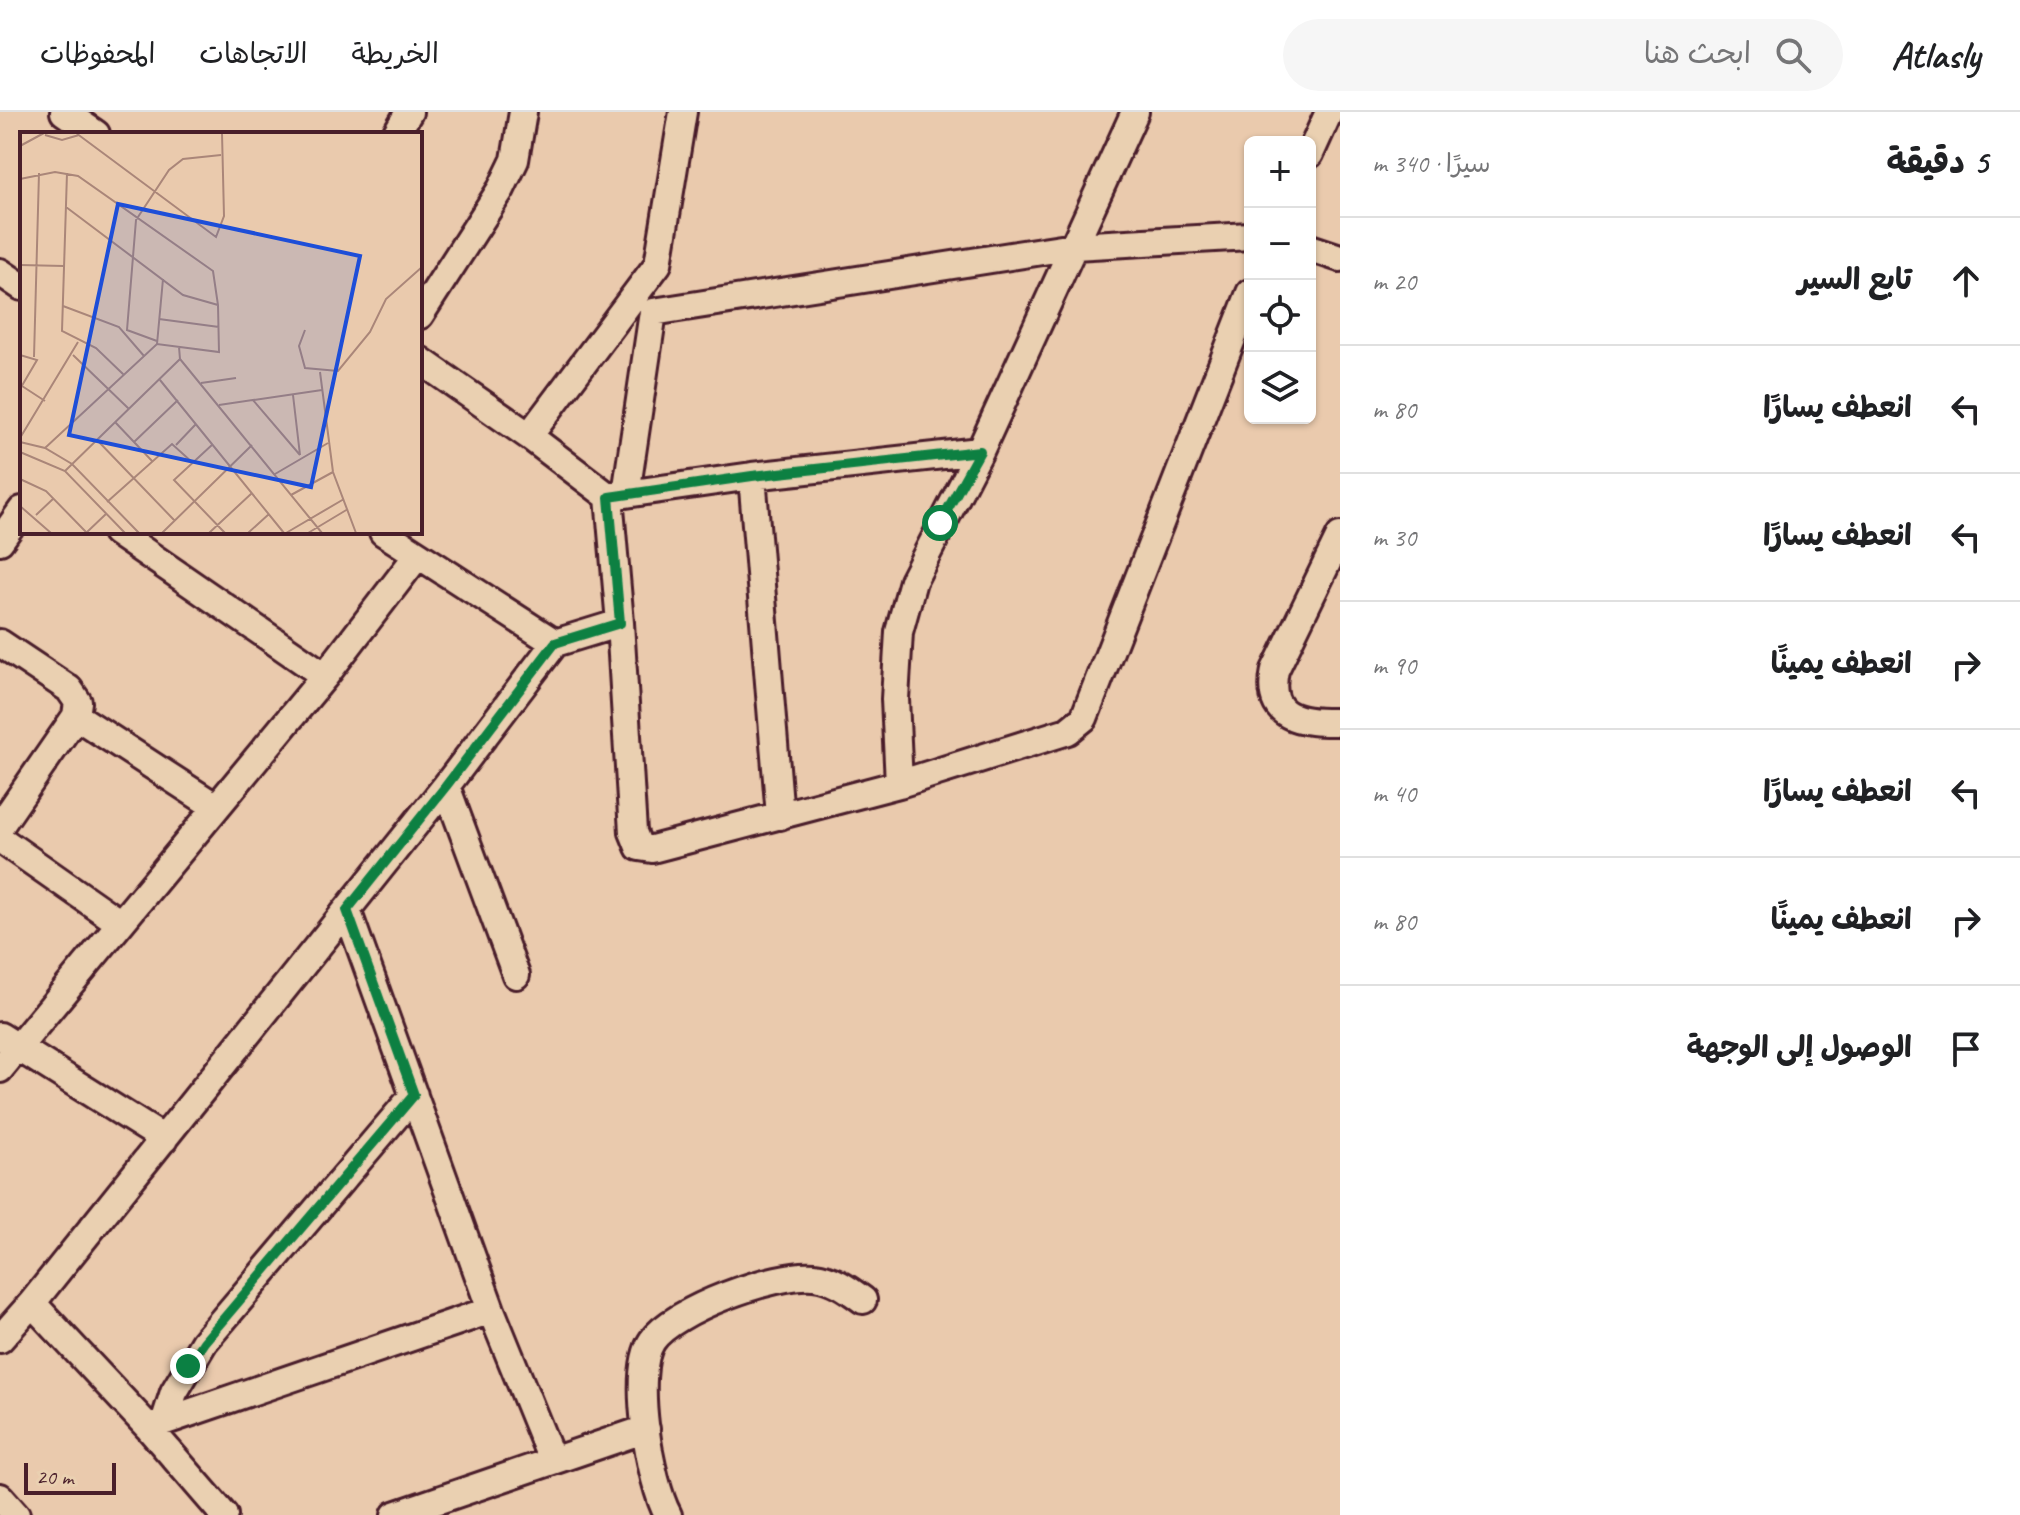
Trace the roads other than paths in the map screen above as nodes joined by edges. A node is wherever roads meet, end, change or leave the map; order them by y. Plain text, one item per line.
1 (64, 112) edge
2 (409, 112) edge
3 (523, 112) edge
4 (683, 112) edge
5 (1135, 112) edge
6 (1329, 112) edge
7 (93, 132) edge
8 (397, 132) edge
9 (1316, 141) edge
10 (1244, 236) edge
11 (1074, 246) junction
12 (1316, 250) edge
13 (1340, 258) edge
14 (658, 264) junction
15 (1244, 308) edge
16 (422, 312) edge
17 (653, 312) junction
18 (422, 361) edge
19 (529, 436) junction
20 (980, 451) junction
21 (752, 476) junction
22 (617, 496) junction
23 (20, 513) edge
24 (119, 534) edge
25 (386, 534) edge
26 (1340, 536) edge
27 (0, 541) edge
28 (417, 556) junction
29 (620, 623) junction
30 (0, 643) edge
31 (555, 643) junction
32 (325, 676) junction
33 (76, 716) junction
34 (1340, 722) edge
35 (899, 784) junction
36 (446, 786) junction
37 (216, 807) junction
38 (780, 816) junction
39 (0, 826) edge
40 (0, 839) edge
41 (347, 910) junction
42 (120, 923) junction
43 (516, 975) dead end
44 (9, 1042) edge
45 (0, 1069) edge
46 (414, 1095) junction
47 (164, 1139) junction
48 (863, 1300) dead end
49 (32, 1303) junction
50 (491, 1310) junction
51 (0, 1339) edge
52 (156, 1424) junction
53 (646, 1429) junction
54 (552, 1460) junction
55 (0, 1497) edge
56 (16, 1515) edge
57 (224, 1515) edge
58 (395, 1515) edge
59 (668, 1515) edge

1 - 7 street
2 - 8 street
3 - 16 street
4 - 14 street
5 - 11 street
6 - 9 street
10 - 11 street
11 - 17 street
11 - 20 street
12 - 13 street
14 - 17 street
14 - 19 street
15 - 35 street
17 - 22 street
18 - 19 street
19 - 22 street
20 - 21 street
20 - 35 street
21 - 22 street
21 - 38 street
22 - 29 street
23 - 27 street
24 - 32 street
25 - 28 street
26 - 34 street
28 - 31 street
28 - 32 street
29 - 31 street
29 - 38 street
30 - 33 street
31 - 36 street
32 - 37 street
33 - 37 street
33 - 39 street
35 - 38 street
36 - 41 street
36 - 43 street
37 - 42 street
40 - 42 street
41 - 46 street
41 - 47 street
42 - 44 street
44 - 45 street
44 - 47 street
46 - 50 street
46 - 52 street
47 - 49 street
48 - 53 street
49 - 51 street
49 - 52 street
50 - 52 street
50 - 54 street
52 - 57 street
53 - 54 street
53 - 59 street
54 - 58 street
55 - 56 street

